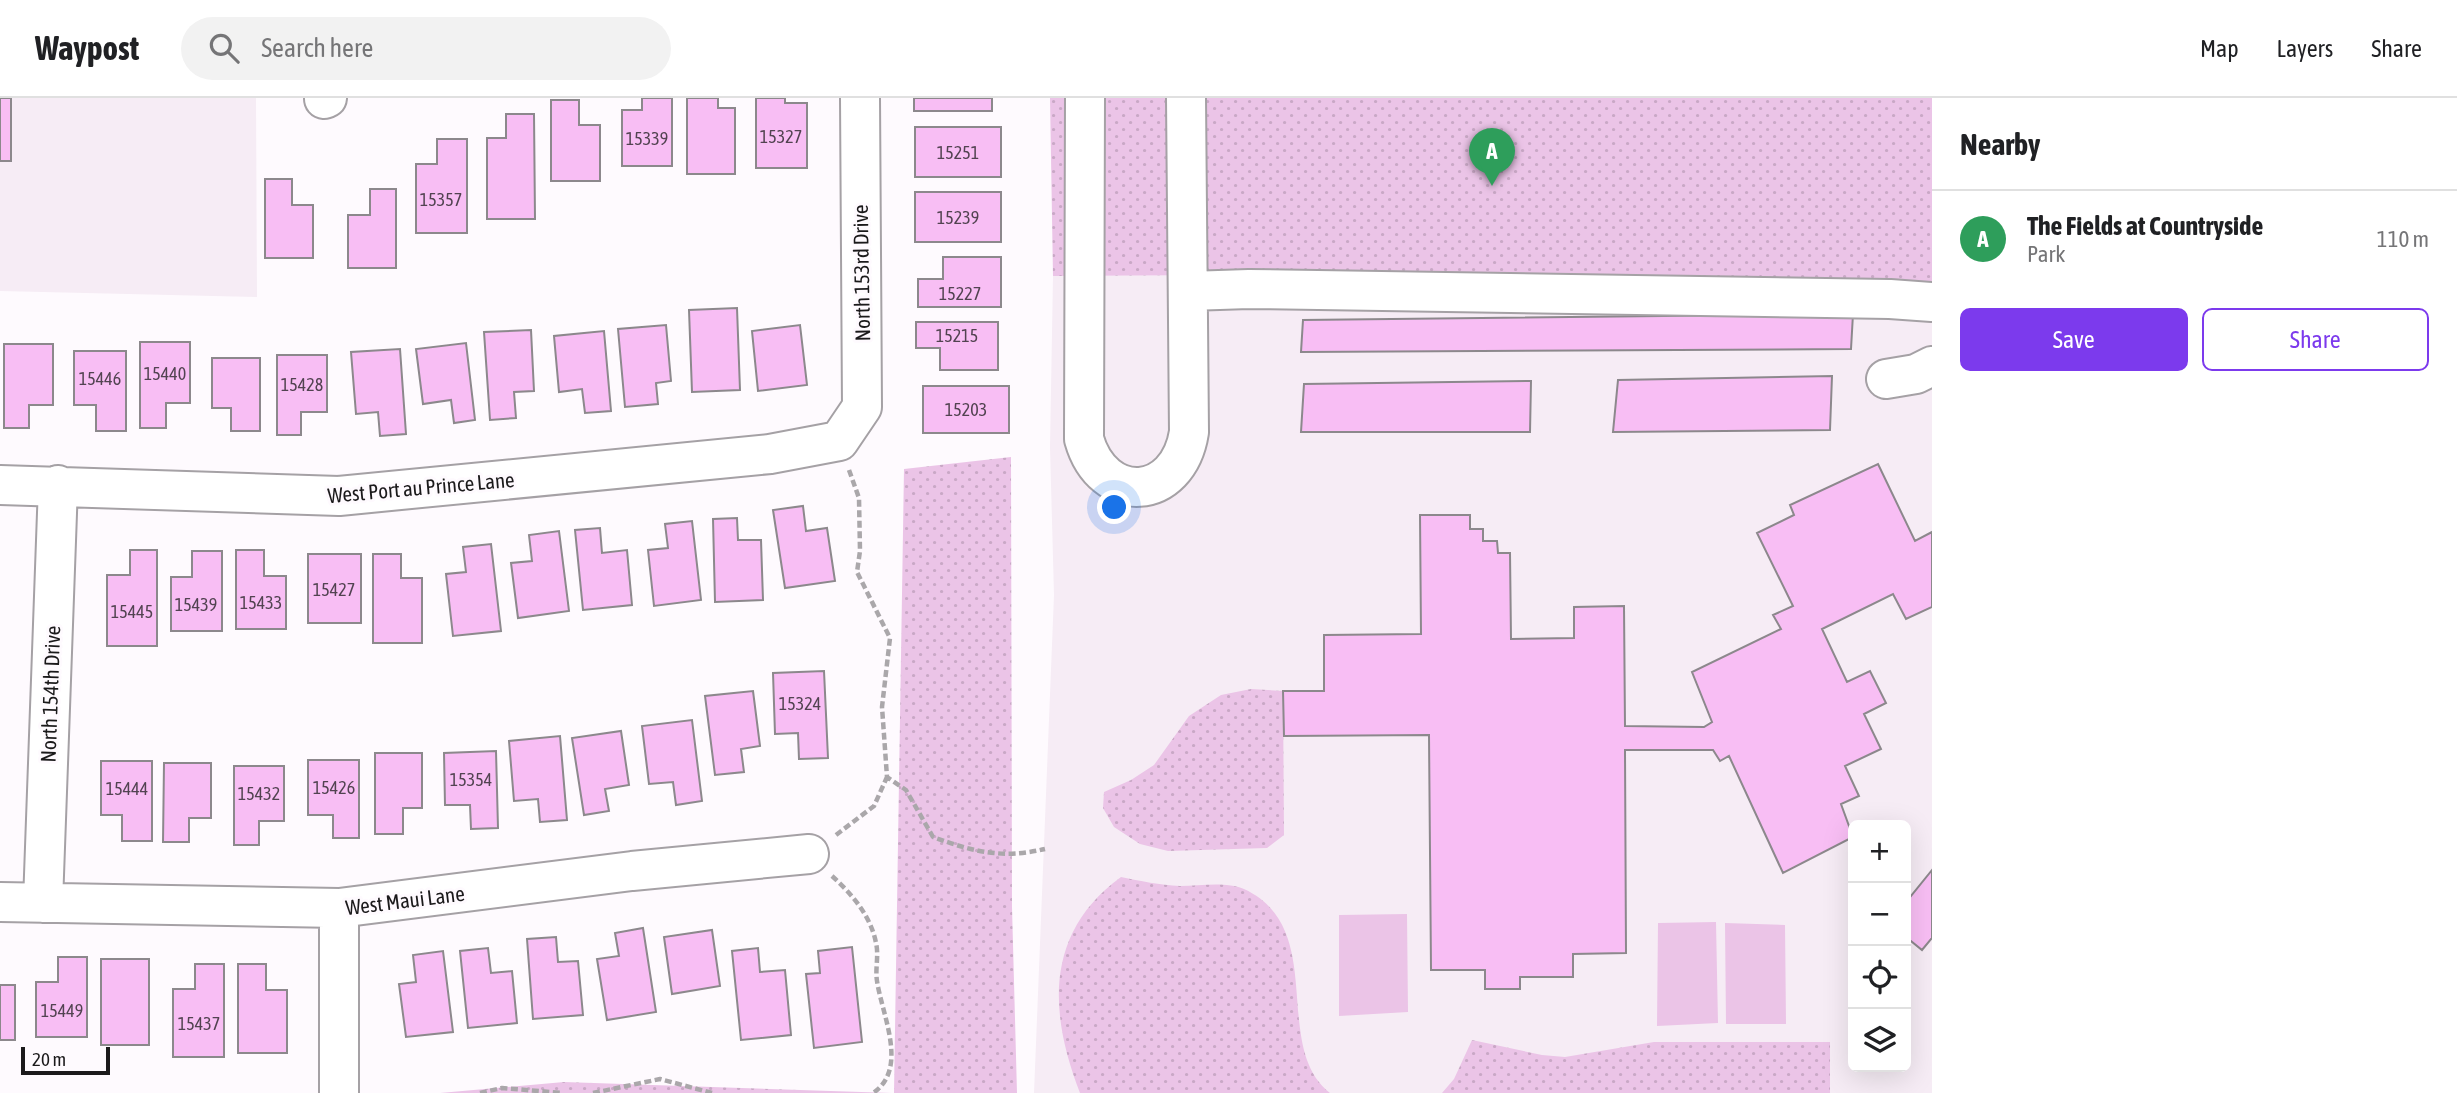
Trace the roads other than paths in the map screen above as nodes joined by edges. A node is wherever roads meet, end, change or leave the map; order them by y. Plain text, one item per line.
1 (860, 98) edge
2 (1085, 98) edge
3 (1186, 98) edge
4 (1189, 291) junction
5 (1932, 302) edge
6 (1932, 366) edge
7 (1886, 379) dead end
8 (839, 441) joint
9 (0, 485) edge
10 (58, 485) junction
11 (809, 855) road end
12 (0, 902) edge
13 (43, 903) junction
14 (339, 908) junction
15 (339, 1093) edge

1 - 8 street, North 153rd Drive
2 - 4 street
3 - 4 street
4 - 5 street
6 - 7 street
8 - 10 street, West Port au Prince Lane
9 - 10 street, West Port au Prince Lane
10 - 13 street, North 154th Drive
11 - 14 street, West Maui Lane
12 - 13 street, West Maui Lane
13 - 14 street, West Maui Lane
14 - 15 street

